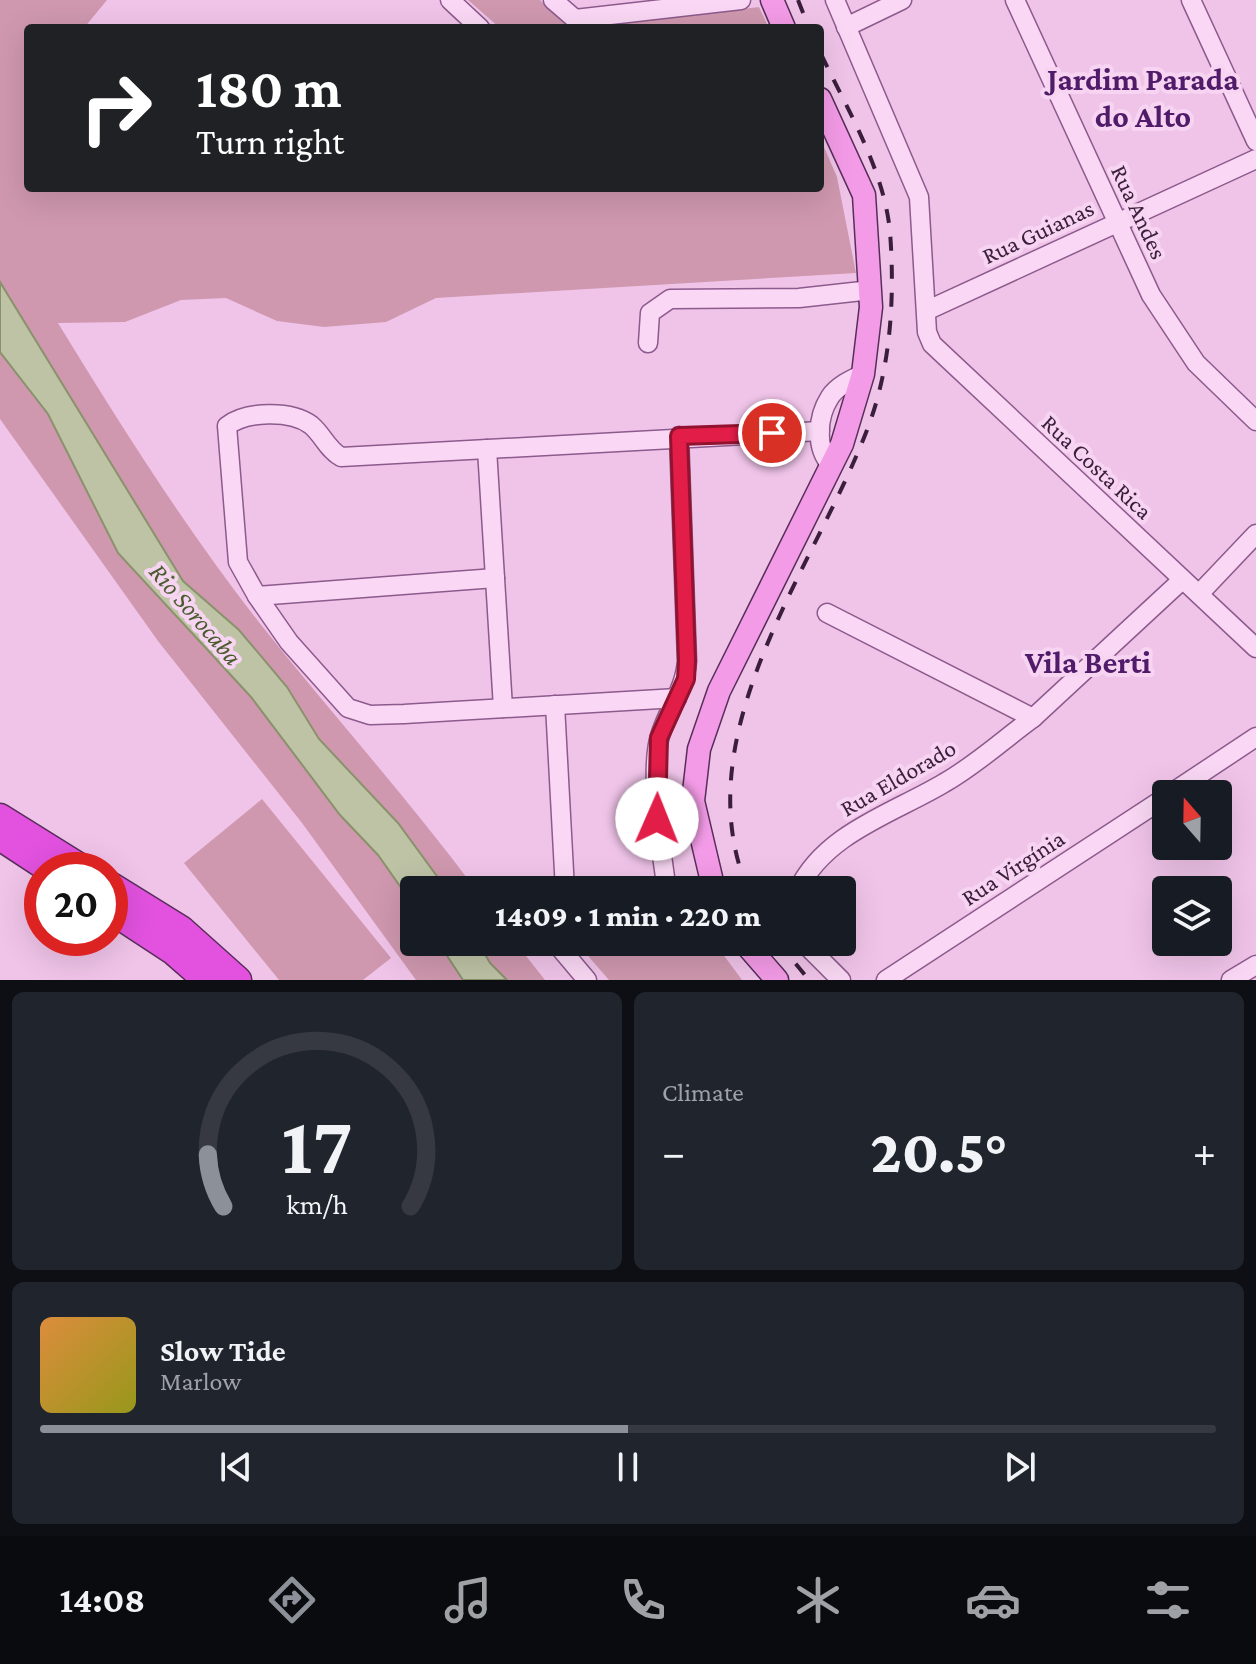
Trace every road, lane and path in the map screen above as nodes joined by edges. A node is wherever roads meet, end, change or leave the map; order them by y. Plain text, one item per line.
1 (450, 0) edge
2 (553, 0) edge
3 (741, 0) edge
4 (772, 0) edge
5 (835, 0) edge
6 (902, 0) edge
7 (1015, 0) edge
8 (1191, 0) edge
9 (603, 8) edge
10 (476, 24) edge
11 (782, 24) edge
12 (846, 27) junction
13 (824, 108) edge
14 (1256, 141) edge
15 (1256, 159) edge
16 (1116, 222) junction
17 (871, 290) junction
18 (928, 310) junction
19 (648, 343) dead end
20 (863, 374) junction
21 (1256, 421) edge
22 (820, 431) junction
23 (679, 436) junction
24 (487, 449) junction
25 (831, 465) junction
26 (1256, 534) edge
27 (495, 578) junction
28 (1182, 580) junction
29 (1199, 594) junction
30 (257, 596) junction
31 (827, 613) dead end
32 (1256, 648) edge
33 (677, 698) junction
34 (555, 705) junction
35 (503, 708) junction
36 (1033, 718) junction
37 (1256, 737) edge
38 (1191, 780) edge
39 (1152, 805) edge
40 (0, 817) edge
41 (0, 837) edge
42 (56, 852) edge
43 (24, 853) edge
44 (564, 876) edge
45 (663, 876) edge
46 (711, 876) edge
47 (807, 876) edge
48 (128, 896) edge
49 (128, 922) edge
50 (567, 956) edge
51 (756, 956) edge
52 (817, 956) edge
53 (1256, 965) edge
54 (206, 980) edge
55 (238, 980) edge
56 (587, 980) edge
57 (777, 980) edge
58 (841, 980) edge
59 (886, 980) edge
60 (1231, 980) edge

1 - 10 street
2 - 9 street
3 - 9 street
4 - 11 main road
5 - 12 street, Rua Costa Rica
6 - 12 street
7 - 16 street, Rua Andes
8 - 14 street
12 - 18 street, Rua Costa Rica
13 - 17 main road
15 - 16 street, Rua Guianas
16 - 18 street, Rua Guianas
16 - 21 street, Rua Andes
17 - 19 street
17 - 20 main road
18 - 28 street, Rua Costa Rica
20 - 22 street
20 - 25 main road
22 - 23 street
22 - 25 street
23 - 24 street
23 - 33 street
24 - 27 street
24 - 30 street
25 - 46 main road
26 - 29 street
27 - 30 street
27 - 35 street
28 - 29 street, Rua Costa Rica
28 - 36 street, Rua Eldorado
29 - 32 street, Rua Costa Rica
30 - 35 street
31 - 36 street
33 - 34 street
33 - 45 street
34 - 35 street
34 - 44 street
36 - 47 street, Rua Eldorado
37 - 38 street, Rua Virgínia
39 - 59 street, Rua Virgínia
40 - 42 highway
41 - 43 highway
48 - 55 highway
49 - 54 highway
50 - 56 street
51 - 57 main road
52 - 58 street
53 - 60 street

